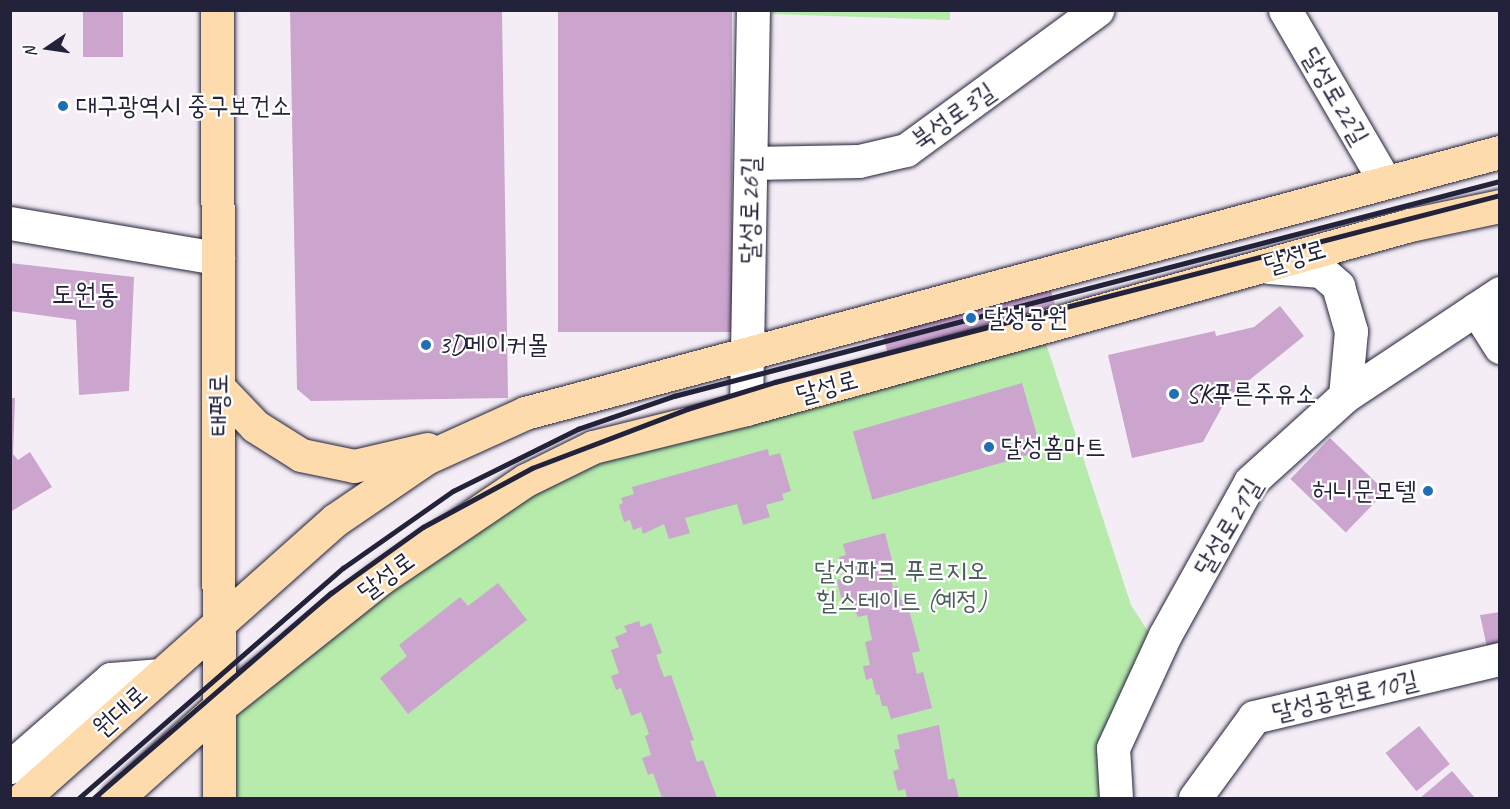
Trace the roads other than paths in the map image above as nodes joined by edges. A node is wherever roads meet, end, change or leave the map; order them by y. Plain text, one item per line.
1 (217, 10) edge
2 (753, 10) edge
3 (1097, 10) edge
4 (1285, 10) edge
5 (1500, 152) edge
6 (751, 163) junction
7 (1385, 182) junction
8 (1500, 206) edge
9 (10, 223) edge
10 (218, 258) junction
11 (1261, 267) junction
12 (1488, 301) edge
13 (1500, 347) edge
14 (747, 350) junction
15 (219, 388) junction
16 (1345, 396) junction
17 (746, 410) junction
18 (469, 438) junction
19 (220, 627) junction
20 (1500, 659) edge
21 (161, 675) junction
22 (220, 706) junction
23 (10, 767) edge
24 (23, 798) edge
25 (117, 798) edge
26 (219, 798) edge
27 (1116, 798) edge
28 (1194, 798) edge

1 - 10 main road, 태평로
2 - 6 street, 달성로26길
3 - 6 street, 북성로3길
4 - 7 street, 달성로22길
5 - 7 main road
6 - 14 street, 달성로26길
7 - 14 main road
8 - 11 main road, 달성로
9 - 10 street
10 - 15 main road, 태평로
11 - 16 street
11 - 17 main road, 달성로
12 - 13 street, 달성로21길
12 - 16 street, 달성로21길
14 - 17 street, 달성로26길
14 - 18 main road
15 - 18 main road
15 - 19 main road, 태평로
16 - 27 street, 달성로21길
17 - 22 main road, 달성로
18 - 19 main road, 원대로
19 - 21 main road, 원대로
19 - 22 main road, 태평로
20 - 28 street, 달성공원로10길
21 - 23 street
21 - 24 main road, 원대로
22 - 25 main road
22 - 26 main road, 태평로

